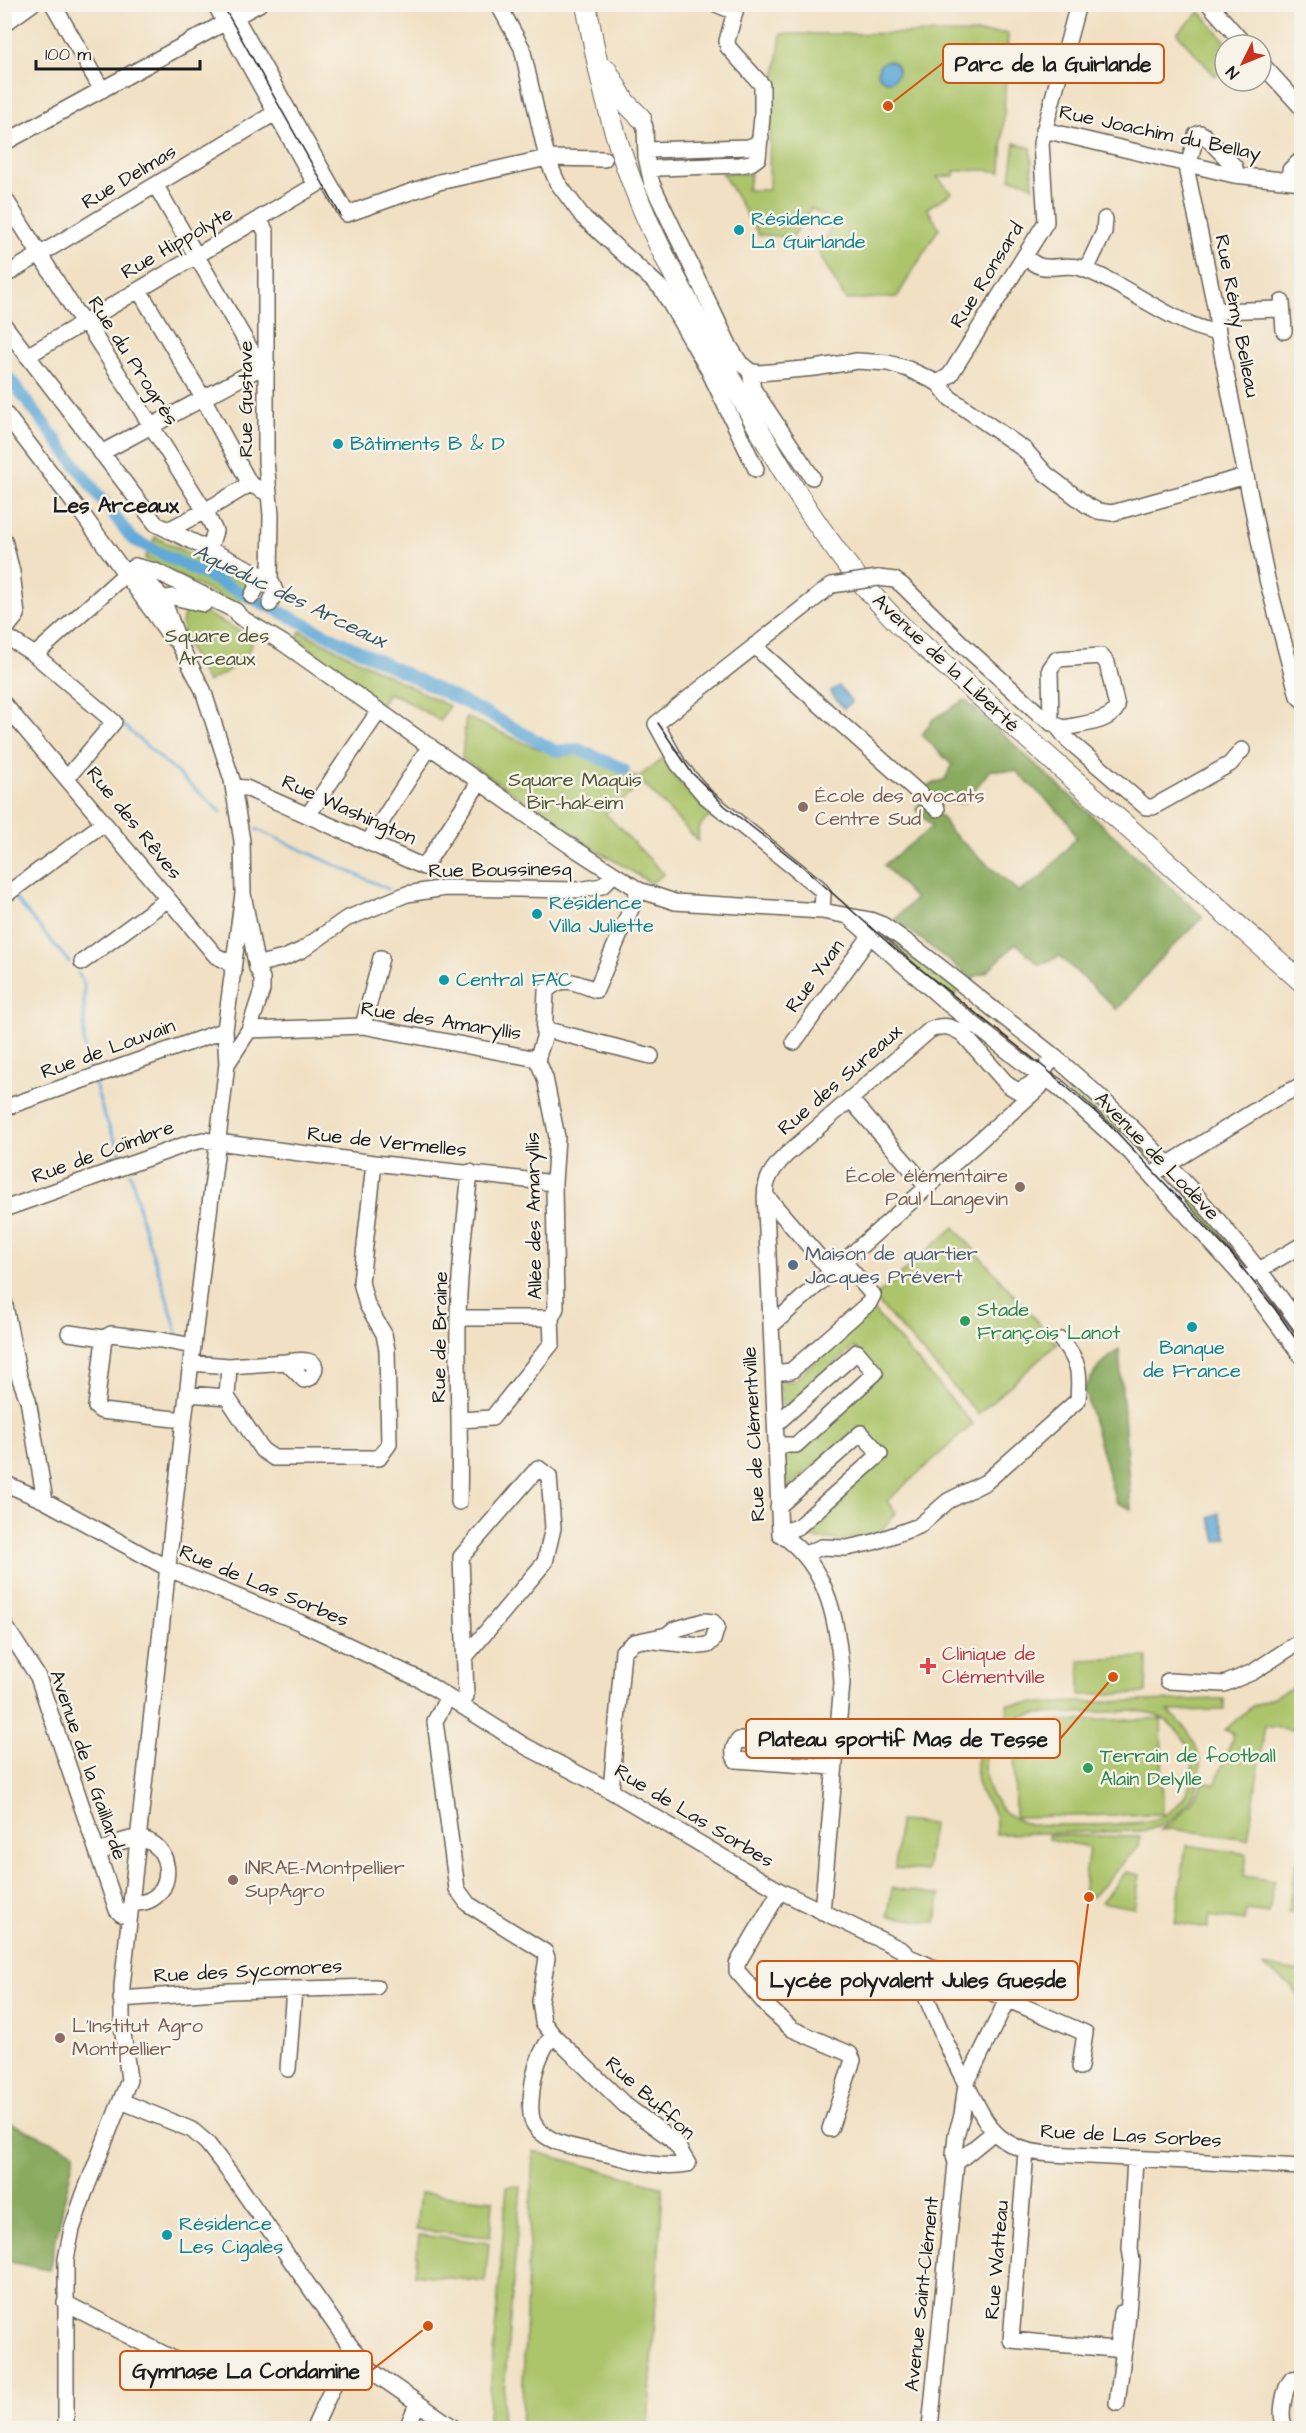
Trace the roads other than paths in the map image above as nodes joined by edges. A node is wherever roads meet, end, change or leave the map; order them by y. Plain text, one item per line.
1 (32, 4) edge
2 (53, 4) edge
3 (214, 4) edge
4 (259, 4) edge
5 (498, 4) edge
6 (585, 4) edge
7 (716, 4) edge
8 (1078, 4) edge
9 (1209, 4) edge
10 (736, 8) edge
11 (229, 15) edge
12 (4, 24) edge
13 (1234, 33) edge
14 (594, 49) junction
15 (1273, 76) edge
16 (102, 90) junction
17 (1302, 108) edge
18 (275, 113) junction
19 (641, 118) junction
20 (1044, 130) junction
21 (761, 137) junction
22 (6, 140) edge
23 (646, 150) junction
24 (612, 154) junction
25 (547, 158) junction
26 (1302, 159) edge
27 (1188, 164) junction
28 (649, 171) junction
29 (1234, 175) junction
30 (1301, 182) edge
31 (156, 186) junction
32 (4, 197) edge
33 (259, 219) junction
34 (1105, 219) dead end
35 (40, 255) junction
36 (196, 255) junction
37 (1026, 256) junction
38 (1086, 270) junction
39 (4, 276) edge
40 (139, 290) junction
41 (1216, 311) junction
42 (83, 321) junction
43 (699, 321) junction
44 (4, 325) edge
45 (1284, 331) dead end
46 (1218, 333) junction
47 (27, 356) junction
48 (267, 364) junction
49 (750, 371) junction
50 (938, 383) junction
51 (203, 398) junction
52 (4, 412) edge
53 (150, 426) junction
54 (101, 453) junction
55 (756, 469) dead end
56 (1246, 476) junction
57 (812, 477) dead end
58 (250, 484) junction
59 (269, 494) junction
60 (205, 511) junction
61 (168, 530) junction
62 (4, 540) edge
63 (209, 549) junction
64 (130, 569) junction
65 (271, 572) junction
66 (145, 599) junction
67 (163, 599) junction
68 (240, 616) junction
69 (257, 626) junction
70 (4, 633) edge
71 (177, 642) junction
72 (755, 645) junction
73 (35, 655) junction
74 (1302, 700) edge
75 (4, 704) edge
76 (379, 711) junction
77 (1054, 724) junction
78 (430, 746) junction
79 (1242, 750) dead end
80 (67, 778) junction
81 (480, 781) junction
82 (234, 787) junction
83 (937, 809) dead end
84 (309, 815) junction
85 (104, 823) junction
86 (369, 841) junction
87 (424, 867) junction
88 (614, 874) junction
89 (431, 889) junction
90 (639, 890) junction
91 (243, 894) junction
92 (4, 896) edge
93 (168, 899) junction
94 (1208, 901) junction
95 (822, 911) junction
96 (849, 917) junction
97 (871, 935) junction
98 (381, 958) dead end
99 (82, 962) dead end
100 (257, 968) junction
101 (233, 980) junction
102 (1302, 982) edge
103 (262, 990) junction
104 (1302, 995) edge
105 (363, 1026) junction
106 (544, 1029) junction
107 (225, 1030) junction
108 (249, 1030) junction
109 (794, 1042) dead end
110 (651, 1056) dead end
111 (537, 1059) junction
112 (1058, 1060) junction
113 (226, 1064) junction
114 (1043, 1078) junction
115 (1302, 1085) edge
116 (850, 1099) junction
117 (4, 1108) edge
118 (216, 1143) junction
119 (374, 1163) junction
120 (1167, 1164) junction
121 (470, 1172) junction
122 (1152, 1176) junction
123 (554, 1183) junction
124 (928, 1188) junction
125 (766, 1196) junction
126 (4, 1209) edge
127 (1302, 1245) edge
128 (843, 1261) junction
129 (1259, 1269) junction
130 (831, 1271) junction
131 (1245, 1280) junction
132 (4, 1301) edge
133 (458, 1318) junction
134 (551, 1318) junction
135 (771, 1326) junction
136 (1302, 1327) edge
137 (69, 1333) dead end
138 (105, 1338) junction
139 (1061, 1340) dead end
140 (193, 1346) junction
141 (1302, 1357) edge
142 (286, 1362) dead end
143 (191, 1363) junction
144 (229, 1366) junction
145 (774, 1373) junction
146 (188, 1394) junction
147 (227, 1397) junction
148 (184, 1420) junction
149 (460, 1420) junction
150 (776, 1424) junction
151 (777, 1445) junction
152 (4, 1483) edge
153 (45, 1501) junction
154 (459, 1502) dead end
155 (778, 1507) junction
156 (780, 1534) junction
157 (805, 1554) junction
158 (169, 1569) junction
159 (4, 1624) edge
160 (1302, 1640) edge
161 (645, 1641) dead end
162 (465, 1657) junction
163 (1168, 1681) dead end
164 (455, 1701) junction
165 (785, 1763) dead end
166 (833, 1767) junction
167 (611, 1791) junction
168 (138, 1840) junction
169 (98, 1854) junction
170 (780, 1891) junction
171 (130, 1910) junction
172 (822, 1912) junction
173 (909, 1957) junction
174 (376, 1987) dead end
175 (294, 1989) junction
176 (121, 1999) junction
177 (1007, 2000) junction
178 (553, 2036) junction
179 (1080, 2067) dead end
180 (288, 2069) dead end
181 (966, 2085) junction
182 (121, 2101) junction
183 (981, 2112) junction
184 (962, 2115) junction
185 (830, 2129) dead end
186 (994, 2132) junction
187 (1026, 2151) junction
188 (1135, 2158) junction
189 (956, 2163) junction
190 (1302, 2167) edge
191 (65, 2303) junction
192 (1121, 2313) dead end
193 (351, 2347) junction
194 (1302, 2378) edge
195 (218, 2382) dead end
196 (1117, 2403) dead end
197 (417, 2404) junction
198 (66, 2428) edge
199 (314, 2428) edge
200 (407, 2428) edge
201 (454, 2428) edge
202 (930, 2428) edge
203 (1286, 2428) edge

1 - 12 street
2 - 16 street
3 - 11 street
4 - 11 street
5 - 25 street
6 - 14 main road, Avenue de la Liberté
6 - 43 main road, Avenue de la Liberté
7 - 10 street
8 - 20 street, Rue Ronsard
9 - 13 street
10 - 21 street
11 - 16 street
11 - 18 street
11 - 25 street
14 - 19 main road
14 - 24 main road, Avenue de la Liberté
15 - 17 street
16 - 22 street
18 - 31 street, Rue Delmas
18 - 33 street, Rue Hippolyte
19 - 23 street
19 - 24 main road
20 - 27 street, Rue Joachim du Bellay
20 - 37 street, Rue Ronsard
21 - 23 street
21 - 28 street
23 - 28 street
24 - 25 street
24 - 43 main road, Avenue de la Liberté
25 - 55 street
26 - 30 street
27 - 29 street, Rue Joachim du Bellay
27 - 29 street
27 - 41 street, Rue Rémy Belleau
28 - 49 street
29 - 30 street, Rue Joachim du Bellay
31 - 35 street, Rue Delmas
31 - 36 street
32 - 35 street, Rue du Progrès
33 - 36 street, Rue Hippolyte
33 - 48 street, Rue Gustave
34 - 38 street
35 - 39 street, Rue Delmas
35 - 42 street, Rue du Progrès
36 - 40 street, Rue Hippolyte
36 - 48 street
37 - 38 street
37 - 50 street, Rue Ronsard
38 - 46 street
40 - 42 street, Rue Hippolyte
40 - 51 street
41 - 45 street
41 - 46 street, Rue Rémy Belleau
42 - 47 street, Rue Hippolyte
42 - 53 street, Rue du Progrès
43 - 94 main road, Avenue de la Liberté
44 - 47 street
46 - 56 street, Rue Rémy Belleau
47 - 54 street
48 - 51 street
48 - 59 street, Rue Gustave
49 - 50 street
49 - 57 street
50 - 56 street
51 - 53 street
51 - 58 street
52 - 64 street
53 - 54 street
53 - 60 street, Rue du Progrès
54 - 61 street
56 - 74 street, Rue Rémy Belleau
58 - 59 street
58 - 60 street
59 - 65 street, Rue Gustave
60 - 61 street
60 - 63 street, Rue du Progrès
61 - 63 street
62 - 70 street, Rue des Rêves
63 - 65 street
64 - 66 street
64 - 67 street
64 - 68 street
64 - 73 street
65 - 68 street
65 - 69 street, Rue Gustave
66 - 67 street
66 - 71 street
67 - 68 street
67 - 71 street
68 - 69 street, Avenue de Lodève
69 - 76 street, Avenue de Lodève
70 - 73 street, Rue des Rêves
71 - 82 street
72 - 77 street, bridge
72 - 83 street
72 - 95 street
73 - 80 street, Rue des Rêves
75 - 80 street
76 - 78 street, Avenue de Lodève
76 - 84 street
77 - 77 street
77 - 79 street
78 - 81 street, Avenue de Lodève
78 - 86 street
80 - 85 street, Rue des Rêves
81 - 87 street
81 - 88 street, Avenue de Lodève
82 - 84 street, Rue Washington
82 - 91 street
84 - 86 street, Rue Washington
85 - 92 street
85 - 93 street, Rue des Rêves
86 - 87 street, Rue Washington
87 - 89 street, Rue Washington
88 - 89 street, Rue Boussinesq
88 - 90 street, Avenue de Lodève
89 - 100 street, Rue Boussinesq
90 - 95 street, Avenue de Lodève
90 - 106 street, Rue des Amaryllis
91 - 100 street
91 - 101 street
93 - 99 street
93 - 101 street, Rue des Rêves
94 - 102 main road, Avenue de la Liberté
94 - 104 main road, Avenue de la Liberté
95 - 96 street, Avenue de Lodève
96 - 97 street, Avenue de Lodève
96 - 112 street, Avenue de Lodève
97 - 109 street, Rue Yvan
97 - 114 street, Avenue de Lodève
98 - 105 street
100 - 101 street
100 - 103 street
101 - 103 street
101 - 107 street
103 - 108 street
105 - 108 street, Rue des Amaryllis
105 - 111 street, Rue des Amaryllis
106 - 110 street
106 - 111 street, Rue des Amaryllis
107 - 113 street
107 - 117 street, Rue de Louvain
108 - 113 street
111 - 123 street, Allée des Amaryllis
112 - 114 street, Rue des Sureaux
112 - 120 street, Avenue de Lodève
113 - 118 street
114 - 116 street, Rue des Sureaux
114 - 122 street, Avenue de Lodève
114 - 124 street, Rue de Clémentville
115 - 120 street
116 - 124 street
116 - 125 street, Rue des Sureaux
118 - 119 street, Rue de Vermelles
118 - 126 street, Rue de Coïmbre
118 - 140 street
119 - 121 street, Rue de Vermelles
119 - 147 street
120 - 122 street
120 - 129 street, Avenue de Lodève
121 - 123 street, Rue de Vermelles
121 - 133 street, Rue de Braine
122 - 131 street, Avenue de Lodève
123 - 134 street, Allée des Amaryllis
124 - 128 street, Rue de Clémentville
125 - 130 street
125 - 135 street, Rue des Sureaux
127 - 129 street
128 - 130 street, Rue de Clémentville
128 - 145 street
129 - 131 street
129 - 136 street, Avenue de Lodève
130 - 135 street, Rue de Clémentville
131 - 141 street, Avenue de Lodève
132 - 153 street
133 - 134 street, Allée des Amaryllis
133 - 149 street, Rue de Braine
134 - 149 street
135 - 145 street, Rue de Clémentville
137 - 138 street
138 - 140 street
138 - 148 street
139 - 157 street
140 - 143 street
142 - 144 street
143 - 144 street
143 - 146 street
144 - 147 street
145 - 150 street, Rue de Clémentville
146 - 147 street
146 - 148 street
148 - 158 street
149 - 154 street, Rue de Braine
150 - 151 street, Rue de Clémentville
150 - 151 street
151 - 155 street, Rue de Clémentville
152 - 153 street, Rue de Las Sorbes
153 - 158 street, Rue de Las Sorbes
155 - 156 street, Rue de Clémentville
155 - 156 street
156 - 157 street, Rue de Clémentville
157 - 166 street, Rue de Clémentville
158 - 164 street, Rue de Las Sorbes
158 - 168 street
159 - 169 street, Avenue de la Gaillarde
160 - 163 street
161 - 167 street
162 - 162 street
162 - 164 street
164 - 167 street, Rue de Las Sorbes
164 - 178 street, Rue Buffon
165 - 166 street
166 - 172 street, Rue de Clémentville
167 - 170 street, Rue de Las Sorbes
168 - 169 street
168 - 171 street
168 - 171 street
169 - 171 street, Avenue de la Gaillarde
170 - 172 street, Rue de Las Sorbes
170 - 185 street
171 - 176 street
172 - 173 street, Rue de Las Sorbes
173 - 177 street
173 - 181 street, Rue de Las Sorbes
174 - 175 street, Rue des Sycomores
175 - 176 street, Rue des Sycomores
175 - 180 street
176 - 182 street
177 - 179 street
177 - 181 street
178 - 178 street, Rue Buffon
181 - 183 street, Rue de Las Sorbes
181 - 184 street, Avenue Saint-Clément
182 - 191 street
182 - 193 street
183 - 184 street
183 - 186 street, Rue de Las Sorbes
184 - 189 street, Avenue Saint-Clément
186 - 187 street, Rue de Las Sorbes
186 - 189 street
187 - 188 street, Rue de Las Sorbes
187 - 192 street, Rue Watteau
188 - 190 street, Rue de Las Sorbes
188 - 196 street
189 - 202 street, Avenue Saint-Clément
191 - 195 street
191 - 198 street
193 - 197 street
193 - 199 street
194 - 203 street
197 - 200 street
197 - 201 street

